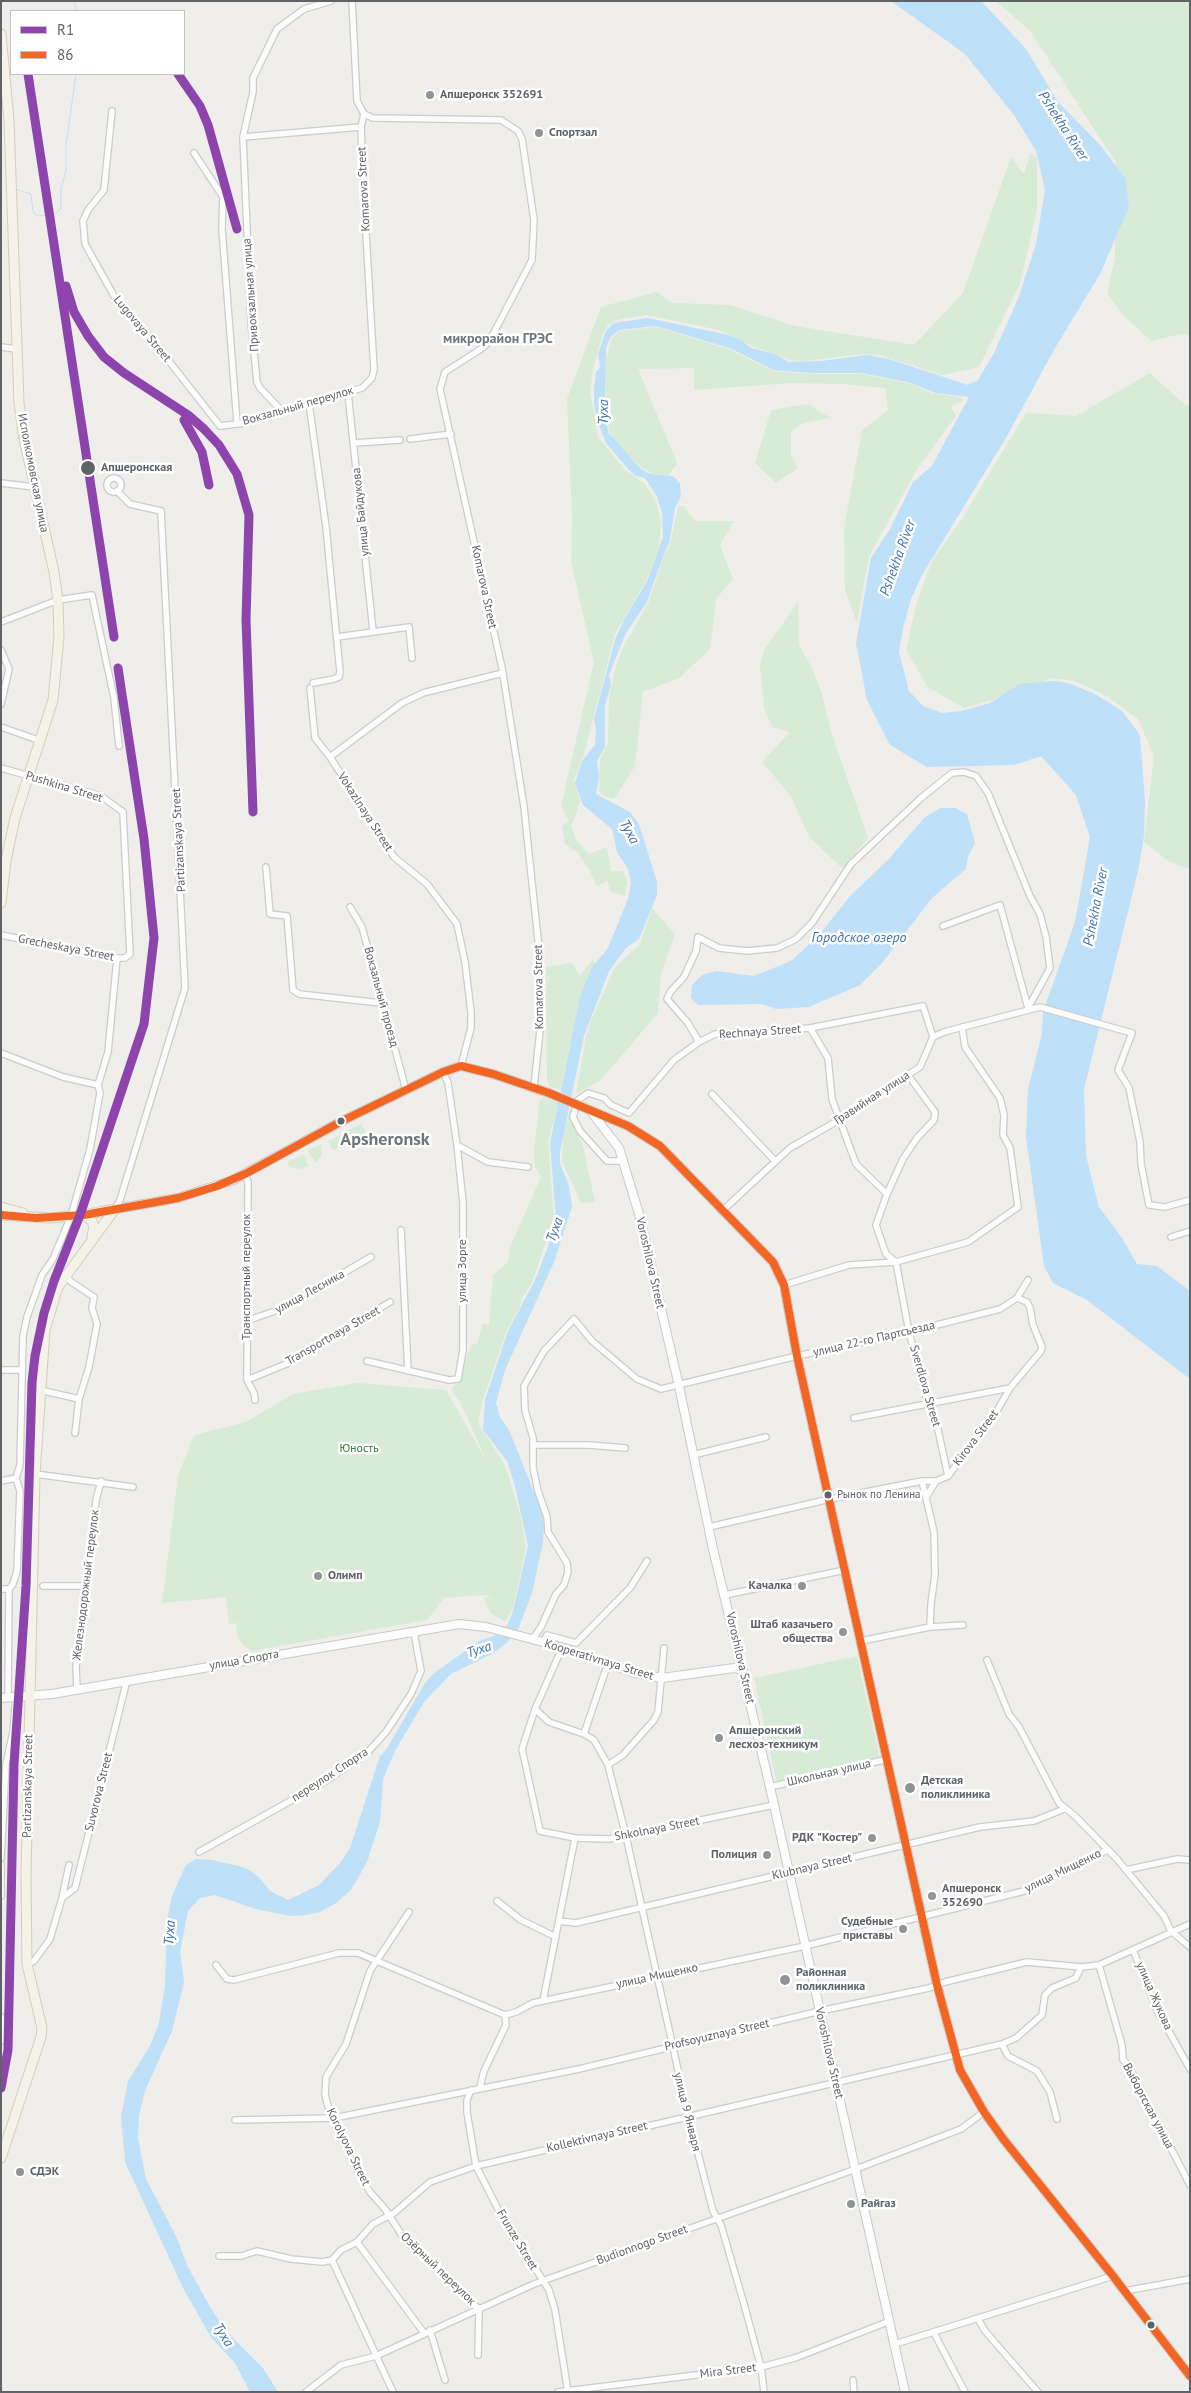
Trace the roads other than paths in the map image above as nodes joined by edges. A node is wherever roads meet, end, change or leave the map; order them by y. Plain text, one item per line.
1 (332, 1) edge
2 (352, 1) edge
3 (1, 34) edge
4 (2, 49) edge
5 (112, 111) dead end
6 (364, 114) junction
7 (5, 120) edge
8 (361, 127) junction
9 (243, 137) junction
10 (194, 153) dead end
11 (6, 161) edge
12 (1, 347) edge
13 (16, 349) junction
14 (372, 378) joint
15 (348, 393) junction
16 (309, 403) junction
17 (282, 410) junction
18 (237, 423) junction
19 (220, 426) joint
20 (450, 434) junction
21 (410, 439) dead end
22 (400, 440) dead end
23 (354, 443) junction
24 (1, 483) edge
25 (34, 487) junction
26 (117, 491) dead end
27 (58, 600) junction
28 (1, 622) edge
29 (373, 630) junction
30 (337, 637) junction
31 (1, 650) edge
32 (412, 658) dead end
33 (502, 673) junction
34 (1, 704) edge
35 (1, 727) edge
36 (41, 741) junction
37 (119, 746) dead end
38 (330, 757) junction
39 (1, 768) edge
40 (30, 776) junction
41 (266, 867) dead end
42 (1, 902) edge
43 (350, 907) dead end
44 (944, 926) dead end
45 (1, 935) edge
46 (130, 954) joint
47 (117, 958) junction
48 (382, 1003) junction
49 (1028, 1008) junction
50 (962, 1027) junction
51 (810, 1028) junction
52 (933, 1037) junction
53 (699, 1042) junction
54 (1, 1053) edge
55 (461, 1066) junction
56 (443, 1072) junction
57 (908, 1075) junction
58 (98, 1085) junction
59 (534, 1087) junction
60 (406, 1090) junction
61 (712, 1094) dead end
62 (590, 1110) junction
63 (839, 1120) junction
64 (628, 1126) junction
65 (613, 1140) junction
66 (457, 1145) junction
67 (624, 1161) junction
68 (775, 1161) junction
69 (528, 1167) dead end
70 (245, 1174) junction
71 (887, 1194) junction
72 (1190, 1200) edge
73 (1, 1206) edge
74 (115, 1209) junction
75 (722, 1212) junction
76 (1, 1215) edge
77 (84, 1215) junction
78 (71, 1216) junction
79 (50, 1218) junction
80 (401, 1230) dead end
81 (1190, 1231) edge
82 (1171, 1237) dead end
83 (91, 1239) junction
84 (372, 1257) dead end
85 (896, 1262) junction
86 (65, 1274) junction
87 (1028, 1280) dead end
88 (784, 1285) junction
89 (1017, 1298) junction
90 (390, 1302) dead end
91 (246, 1321) junction
92 (909, 1332) junction
93 (797, 1356) junction
94 (367, 1361) dead end
95 (1, 1370) edge
96 (21, 1370) junction
97 (408, 1372) junction
98 (247, 1380) junction
99 (679, 1386) junction
100 (1010, 1388) junction
101 (40, 1390) junction
102 (79, 1399) junction
103 (256, 1400) dead end
104 (928, 1404) junction
105 (854, 1418) dead end
106 (75, 1433) dead end
107 (766, 1437) dead end
108 (533, 1441) junction
109 (625, 1448) dead end
110 (693, 1455) junction
111 (35, 1474) junction
112 (948, 1476) junction
113 (16, 1478) junction
114 (1, 1481) edge
115 (101, 1481) junction
116 (922, 1481) junction
117 (936, 1481) junction
118 (133, 1487) dead end
119 (927, 1496) junction
120 (830, 1499) junction
121 (709, 1527) junction
122 (648, 1561) dead end
123 (845, 1570) junction
124 (43, 1586) dead end
125 (85, 1586) junction
126 (1, 1589) edge
127 (9, 1589) junction
128 (725, 1595) junction
129 (964, 1625) dead end
130 (486, 1627) joint
131 (930, 1628) junction
132 (414, 1632) junction
133 (532, 1640) junction
134 (861, 1641) junction
135 (543, 1642) junction
136 (562, 1648) junction
137 (664, 1648) dead end
138 (987, 1660) dead end
139 (608, 1663) junction
140 (743, 1670) junction
141 (662, 1678) junction
142 (127, 1680) junction
143 (77, 1689) junction
144 (30, 1696) junction
145 (8, 1697) edge
146 (535, 1709) junction
147 (584, 1734) junction
148 (888, 1759) junction
149 (608, 1765) junction
150 (770, 1787) junction
151 (774, 1806) junction
152 (1064, 1809) junction
153 (626, 1836) junction
154 (575, 1838) junction
155 (906, 1844) junction
156 (1107, 1850) junction
157 (199, 1852) dead end
158 (1, 1858) edge
159 (1190, 1860) edge
160 (1, 1864) edge
161 (69, 1866) dead end
162 (1126, 1870) junction
163 (789, 1872) junction
164 (1, 1896) edge
165 (62, 1898) junction
166 (497, 1901) dead end
167 (642, 1907) junction
168 (409, 1912) dead end
169 (922, 1917) junction
170 (559, 1921) junction
171 (1190, 1924) edge
172 (1171, 1931) junction
173 (556, 1937) junction
174 (805, 1946) junction
175 (1190, 1948) edge
176 (1133, 1950) junction
177 (377, 1961) junction
178 (27, 1964) junction
179 (216, 1965) dead end
180 (1098, 1965) junction
181 (1081, 1967) junction
182 (656, 1976) junction
183 (937, 1985) junction
184 (543, 2001) junction
185 (820, 2011) junction
186 (506, 2015) junction
187 (1, 2017) edge
188 (1, 2041) edge
189 (1002, 2044) junction
190 (671, 2046) junction
191 (955, 2054) junction
192 (1190, 2069) edge
193 (836, 2081) junction
194 (480, 2087) junction
195 (471, 2090) junction
196 (984, 2112) junction
197 (688, 2116) junction
198 (334, 2118) junction
199 (1057, 2119) dead end
200 (235, 2120) dead end
201 (1, 2158) edge
202 (476, 2166) junction
203 (856, 2169) junction
204 (1190, 2185) edge
205 (389, 2217) junction
206 (716, 2218) junction
207 (357, 2242) junction
208 (219, 2256) dead end
209 (332, 2260) junction
210 (1114, 2276) junction
211 (1190, 2279) edge
212 (542, 2281) junction
213 (1125, 2291) junction
214 (479, 2309) junction
215 (978, 2319) junction
216 (890, 2321) junction
217 (427, 2332) junction
218 (934, 2333) junction
219 (895, 2344) junction
220 (478, 2354) dead end
221 (376, 2356) junction
222 (761, 2368) junction
223 (1190, 2376) edge
224 (445, 2380) dead end
225 (853, 2380) dead end
226 (568, 2391) edge
227 (306, 2392) edge
228 (393, 2392) edge
229 (558, 2392) edge
230 (764, 2392) edge
231 (854, 2392) edge
232 (905, 2392) edge
233 (965, 2392) edge
234 (1038, 2392) edge

1 - 9 street, Привокзальная улица
2 - 6 street
3 - 4 main road, Исполкомовская улица
4 - 7 main road, Исполкомовская улица
5 - 19 street, Lugovaya Street
6 - 8 street, Komarova Street
6 - 20 street, Komarova Street
7 - 11 main road, Исполкомовская улица
8 - 9 street
8 - 14 street, Komarova Street
9 - 17 street, Привокзальная улица
10 - 18 street, Привокзальная улица
11 - 13 main road, Исполкомовская улица
12 - 13 street
13 - 25 main road, Исполкомовская улица
14 - 15 street, Вокзальный переулок
15 - 16 street, Вокзальный переулок
15 - 23 street, улица Байдукова
16 - 17 street, Вокзальный переулок
16 - 30 street, Vokazlnaya Street
17 - 18 street, Вокзальный переулок
18 - 19 street, Вокзальный переулок
20 - 21 street
20 - 33 street, Komarova Street
22 - 23 street
23 - 29 street, улица Байдукова
24 - 25 street
25 - 27 main road, Исполкомовская улица
26 - 74 street, Partizanskaya Street
27 - 28 street
27 - 36 main road, Исполкомовская улица
27 - 37 street
29 - 30 street
29 - 32 street
30 - 38 street, Vokazlnaya Street
31 - 34 street
33 - 38 street
33 - 59 street, Komarova Street
35 - 36 street
36 - 40 main road, Исполкомовская улица
38 - 55 street, Vokazlnaya Street
39 - 40 street, Pushkina Street
40 - 42 main road, Исполкомовская улица
40 - 46 street, Pushkina Street
41 - 48 street
43 - 48 street, Вокзальный проезд
44 - 49 street
45 - 47 street, Grecheskaya Street
46 - 47 street, Grecheskaya Street
47 - 58 street, Partizanskaya Street
48 - 60 street, Вокзальный проезд
49 - 50 street
49 - 53 street
49 - 72 street
50 - 52 street
50 - 85 street
51 - 52 street, Rechnaya Street
51 - 53 street, Rechnaya Street
51 - 63 street
52 - 57 street, Гравийная улица
53 - 67 street, Rechnaya Street
54 - 58 street
55 - 56 main road
55 - 59 main road
56 - 60 main road
56 - 66 street, улица Зорге
57 - 63 street, Гравийная улица
57 - 71 street, Sverdlova Street
58 - 78 street, Partizanskaya Street
59 - 62 main road, bridge
60 - 70 main road
61 - 68 street
62 - 64 main road
62 - 65 main road, Voroshilova Street
63 - 68 street, Гравийная улица
63 - 71 street
64 - 65 main road
64 - 75 main road
65 - 67 main road, Voroshilova Street
66 - 69 street
66 - 97 street, улица Зорге
67 - 99 main road, Voroshilova Street
68 - 75 street, Гравийная улица
70 - 74 main road
70 - 91 street, Транспортный переулок
71 - 85 street, Sverdlova Street
73 - 79 main road
74 - 77 main road
74 - 83 main road
75 - 88 main road
76 - 79 main road
77 - 78 main road
77 - 83 main road
78 - 79 main road
78 - 96 street, Partizanskaya Street
80 - 97 street
81 - 82 street
83 - 86 main road, Partizanskaya Street
84 - 91 street, улица Лесника
85 - 88 street
85 - 92 street, Sverdlova Street
86 - 101 main road, Partizanskaya Street
86 - 102 street
87 - 89 street, улица 22-го Партсъезда
88 - 93 main road
89 - 92 street, улица 22-го Партсъезда
89 - 100 street, Kirova Street
90 - 98 street, Transportnaya Street
91 - 98 street, Транспортный переулок
92 - 93 street, улица 22-го Партсъезда
92 - 104 street, Sverdlova Street
93 - 99 street, улица 22-го Партсъезда
93 - 120 main road
94 - 97 street, улица Зорге
95 - 96 street
96 - 113 street, Partizanskaya Street
98 - 103 street
99 - 108 street, улица 22-го Партсъезда
99 - 110 main road, Voroshilova Street
100 - 104 street
100 - 112 street, Kirova Street
101 - 102 street
101 - 111 main road, Partizanskaya Street
102 - 106 street
104 - 105 street
104 - 112 street, Sverdlova Street
107 - 110 street
108 - 109 street
108 - 133 street
110 - 121 main road, Voroshilova Street
111 - 115 street
111 - 144 main road, Partizanskaya Street
112 - 117 street, Kirova Street
113 - 114 street
113 - 127 street, Partizanskaya Street
115 - 118 street
115 - 125 street, Железнодорожный переулок
116 - 117 street, Kirova Street
116 - 119 street
116 - 120 street, Kirova Street
117 - 119 street
119 - 131 street
120 - 121 street, Kirova Street
120 - 123 main road
121 - 128 main road, Voroshilova Street
122 - 135 street
123 - 128 street
123 - 134 main road
124 - 125 street
125 - 143 street, Железнодорожный переулок
126 - 127 street
127 - 145 street, Partizanskaya Street
128 - 140 main road, Voroshilova Street
129 - 131 street
130 - 132 main road, улица Спорта
130 - 133 main road, Kooperativnaya Street
131 - 134 street
132 - 142 main road, улица Спорта
132 - 157 street, переулок Спорта
133 - 135 main road, Kooperativnaya Street
134 - 148 main road
135 - 136 main road, Kooperativnaya Street
136 - 139 main road, Kooperativnaya Street
136 - 146 street
137 - 141 street
138 - 152 street
139 - 141 main road, Kooperativnaya Street
139 - 147 street
140 - 141 main road, Kooperativnaya Street
140 - 150 main road, Voroshilova Street
141 - 149 street
142 - 143 main road, улица Спорта
142 - 165 street, Suvorova Street
143 - 144 main road, улица Спорта
144 - 145 main road, улица Спорта
144 - 178 main road, Partizanskaya Street
145 - 158 street, Partizanskaya Street
146 - 147 street
146 - 154 street, Shkolnaya Street
147 - 149 street, улица 9 Января
148 - 150 street, Школьная улица
148 - 155 main road
149 - 153 street, улица 9 Января
150 - 151 main road, Voroshilova Street
151 - 153 street, Shkolnaya Street
151 - 163 main road, Voroshilova Street
152 - 155 street, Klubnaya Street
152 - 156 street
153 - 154 street, Shkolnaya Street
153 - 167 street, улица 9 Января
154 - 170 street
155 - 163 street, Klubnaya Street
155 - 169 main road
156 - 162 street
156 - 169 street, улица Мищенко
159 - 162 street
160 - 164 street
161 - 165 street, Suvorova Street
162 - 172 street
163 - 167 street, Klubnaya Street
163 - 174 main road, Voroshilova Street
165 - 178 street, Suvorova Street
166 - 173 street
167 - 170 street, Klubnaya Street
167 - 182 street, улица 9 Января
168 - 177 street, Korolyova Street
169 - 174 street, улица Мищенко
169 - 183 main road
170 - 173 street
171 - 172 street, Profsoyuznaya Street
172 - 175 street
172 - 176 street, Profsoyuznaya Street
173 - 184 street
174 - 182 street, улица Мищенко
174 - 185 main road, Voroshilova Street
176 - 180 street, Profsoyuznaya Street
176 - 192 street, улица Жукова
177 - 179 street
177 - 186 street
177 - 198 street, Korolyova Street
178 - 201 main road, Partizanskaya Street
180 - 181 street, Profsoyuznaya Street
180 - 204 street, Выборгская улица
181 - 183 street, Profsoyuznaya Street
181 - 189 street, Kollektivnaya Street
182 - 184 street, улица Мищенко
182 - 190 street, улица 9 Января
183 - 185 street, Profsoyuznaya Street
183 - 191 main road
184 - 186 street, улица Мищенко
185 - 190 street, Profsoyuznaya Street
185 - 193 main road, Voroshilova Street
186 - 194 street
187 - 188 street
189 - 191 street, Kollektivnaya Street
189 - 199 street
190 - 194 street, Profsoyuznaya Street
190 - 197 street, улица 9 Января
191 - 193 street, Kollektivnaya Street
191 - 196 main road
193 - 197 street, Kollektivnaya Street
193 - 203 main road, Voroshilova Street
194 - 195 street, Profsoyuznaya Street
195 - 198 street, Profsoyuznaya Street
195 - 202 street, Frunze Street
196 - 203 street, Budionnogo Street
196 - 210 main road
197 - 202 street, Kollektivnaya Street
197 - 206 street, улица 9 Января
198 - 200 street, Profsoyuznaya Street
198 - 205 street, Korolyova Street
202 - 205 street, Kollektivnaya Street
202 - 212 street, Frunze Street
203 - 206 street, Budionnogo Street
203 - 216 main road, Voroshilova Street
205 - 207 street, Kollektivnaya Street
205 - 214 street, Озёрный переулок
206 - 212 street, Budionnogo Street
206 - 222 street, улица 9 Января
207 - 209 street, Kollektivnaya Street
207 - 217 street
208 - 209 street
209 - 221 street
210 - 213 main road
210 - 215 street
211 - 213 street
212 - 214 street, Budionnogo Street
212 - 226 street, Frunze Street
213 - 223 main road
214 - 217 street, Budionnogo Street
214 - 220 street, Озёрный переулок
215 - 218 street
215 - 234 street
216 - 219 main road, Voroshilova Street
216 - 222 street, Mira Street
217 - 221 street, Budionnogo Street
217 - 224 street
218 - 219 street
218 - 233 street
219 - 232 main road, Voroshilova Street
221 - 227 street, Budionnogo Street
221 - 228 street
222 - 226 street, Mira Street
222 - 230 street, улица 9 Января
225 - 231 street
226 - 229 street, Mira Street

